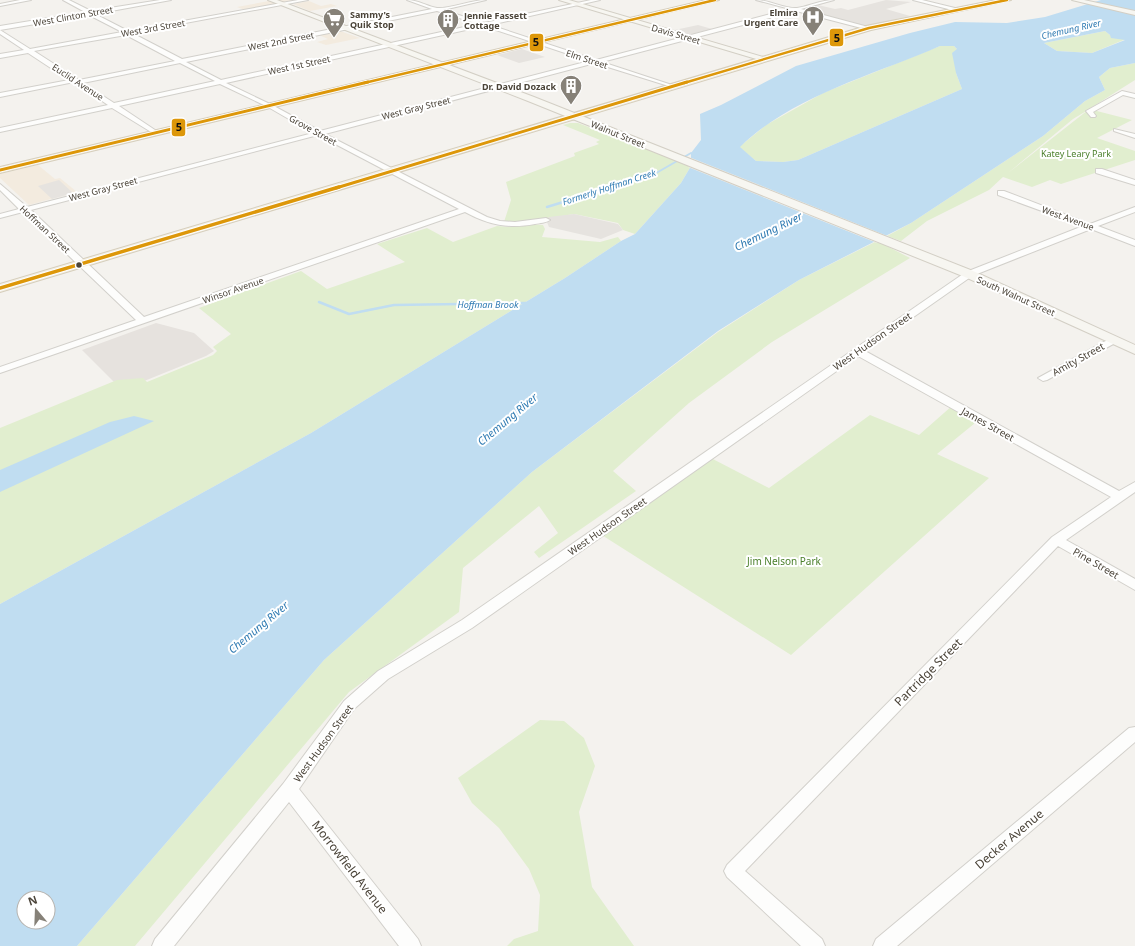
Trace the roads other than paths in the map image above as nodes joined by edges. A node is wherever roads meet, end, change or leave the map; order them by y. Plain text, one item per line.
1 (29, 0) edge
2 (65, 0) edge
3 (169, 0) edge
4 (271, 0) edge
5 (306, 0) edge
6 (409, 0) edge
7 (484, 0) edge
8 (562, 0) edge
9 (598, 0) edge
10 (715, 0) edge
11 (758, 0) edge
12 (832, 0) edge
13 (915, 0) edge
14 (1007, 0) edge
15 (1075, 0) edge
16 (283, 4) junction
17 (0, 5) edge
18 (577, 5) junction
19 (956, 9) junction
20 (438, 10) junction
21 (796, 10) junction
22 (91, 13) junction
23 (1132, 13) edge
24 (630, 20) junction
25 (484, 25) junction
26 (0, 28) edge
27 (344, 28) junction
28 (869, 28) junction
29 (0, 32) edge
30 (128, 32) junction
31 (688, 38) junction
32 (538, 42) junction
33 (388, 45) junction
34 (29, 50) junction
35 (0, 56) edge
36 (766, 60) junction
37 (182, 61) junction
38 (595, 62) junction
39 (441, 65) junction
40 (77, 81) junction
41 (220, 82) junction
42 (498, 86) junction
43 (673, 88) junction
44 (0, 95) edge
45 (1135, 96) edge
46 (113, 105) junction
47 (270, 106) junction
48 (573, 116) junction
49 (1093, 116) dead end
50 (0, 130) edge
51 (1116, 130) dead end
52 (156, 133) junction
53 (318, 133) junction
54 (1135, 136) edge
55 (0, 170) edge
56 (393, 170) junction
57 (1099, 171) dead end
58 (1135, 183) edge
59 (0, 186) edge
60 (1001, 193) dead end
61 (24, 209) junction
62 (466, 209) junction
63 (1135, 209) edge
64 (0, 216) edge
65 (546, 220) dead end
66 (1093, 227) junction
67 (1135, 243) edge
68 (897, 245) joint
69 (82, 263) junction
70 (969, 274) junction
71 (0, 288) edge
72 (143, 321) junction
73 (1113, 340) junction
74 (1135, 350) edge
75 (857, 351) junction
76 (0, 370) edge
77 (1043, 378) dead end
78 (1135, 486) edge
79 (1120, 496) junction
80 (1057, 540) junction
81 (1135, 585) edge
82 (1135, 733) edge
83 (290, 789) junction
84 (162, 946) edge
85 (411, 946) edge
86 (816, 946) edge
87 (883, 946) edge

1 - 17 street
2 - 22 street, Grove Street
3 - 22 street, West Clinton Street
4 - 16 street, Walnut Street
5 - 16 street, West 3rd Street
6 - 20 street, Elm Street
7 - 20 street, West 2nd Street
8 - 18 street, Davis Street
9 - 18 street, West 1st Street
10 - 24 main road
11 - 21 street
12 - 21 street, West Gray Street
13 - 19 street
14 - 19 main road
15 - 23 street
16 - 27 street, Walnut Street
16 - 30 street, West 3rd Street
18 - 24 street, Davis Street
18 - 25 street, West 1st Street
19 - 28 main road
20 - 25 street, Elm Street
20 - 27 street, West 2nd Street
21 - 28 street
21 - 31 street, West Gray Street
22 - 26 street, West Clinton Street
22 - 30 street, Grove Street
24 - 31 street, Davis Street
24 - 32 main road
25 - 32 street, Elm Street
25 - 33 street, West 1st Street
27 - 33 street, Walnut Street
27 - 37 street, West 2nd Street
28 - 36 main road
29 - 34 street, Euclid Avenue
30 - 34 street, West 3rd Street
30 - 37 street, Grove Street
31 - 36 street, Davis Street
31 - 38 street, West Gray Street
32 - 38 street, Elm Street
32 - 39 main road
33 - 39 street, Walnut Street
33 - 41 street, West 1st Street
34 - 35 street, West 3rd Street
34 - 40 street, Euclid Avenue
36 - 43 main road
37 - 40 street, West 2nd Street
37 - 41 street, Grove Street
38 - 42 street, West Gray Street
38 - 43 street, Elm Street
39 - 42 street, Walnut Street
39 - 47 main road
40 - 44 street, West 2nd Street
40 - 46 street, Euclid Avenue
41 - 46 street, West 1st Street
41 - 47 street, Grove Street
42 - 48 street, Walnut Street
42 - 53 street, West Gray Street
43 - 48 main road
45 - 49 street
46 - 50 street, West 1st Street
46 - 52 street, Euclid Avenue
47 - 52 main road
47 - 53 street, Grove Street
48 - 56 main road
48 - 68 street, Walnut Street
51 - 54 street
52 - 55 main road
53 - 56 street, Grove Street
53 - 61 street, West Gray Street
56 - 62 street, Grove Street
56 - 69 main road
57 - 58 street
59 - 61 street, Hoffman Street
60 - 66 street, West Avenue
61 - 64 street, West Gray Street
61 - 69 street, Hoffman Street
62 - 65 street, Grove Street
62 - 72 street, Winsor Avenue
63 - 66 street, West Hudson Street
66 - 67 street, West Avenue
66 - 70 street, West Hudson Street
68 - 70 street, South Walnut Street
69 - 71 main road
69 - 72 street, Hoffman Street
70 - 73 street, South Walnut Street
70 - 75 street, West Hudson Street
72 - 76 street, Winsor Avenue
73 - 74 street, South Walnut Street
73 - 77 street, Amity Street
75 - 79 street, James Street
75 - 83 street, West Hudson Street
78 - 79 street, Partridge Street
79 - 80 street, Partridge Street
80 - 81 street, Pine Street
80 - 86 street, Partridge Street
82 - 87 street, Decker Avenue
83 - 84 street, West Hudson Street
83 - 85 street, Morrowfield Avenue

